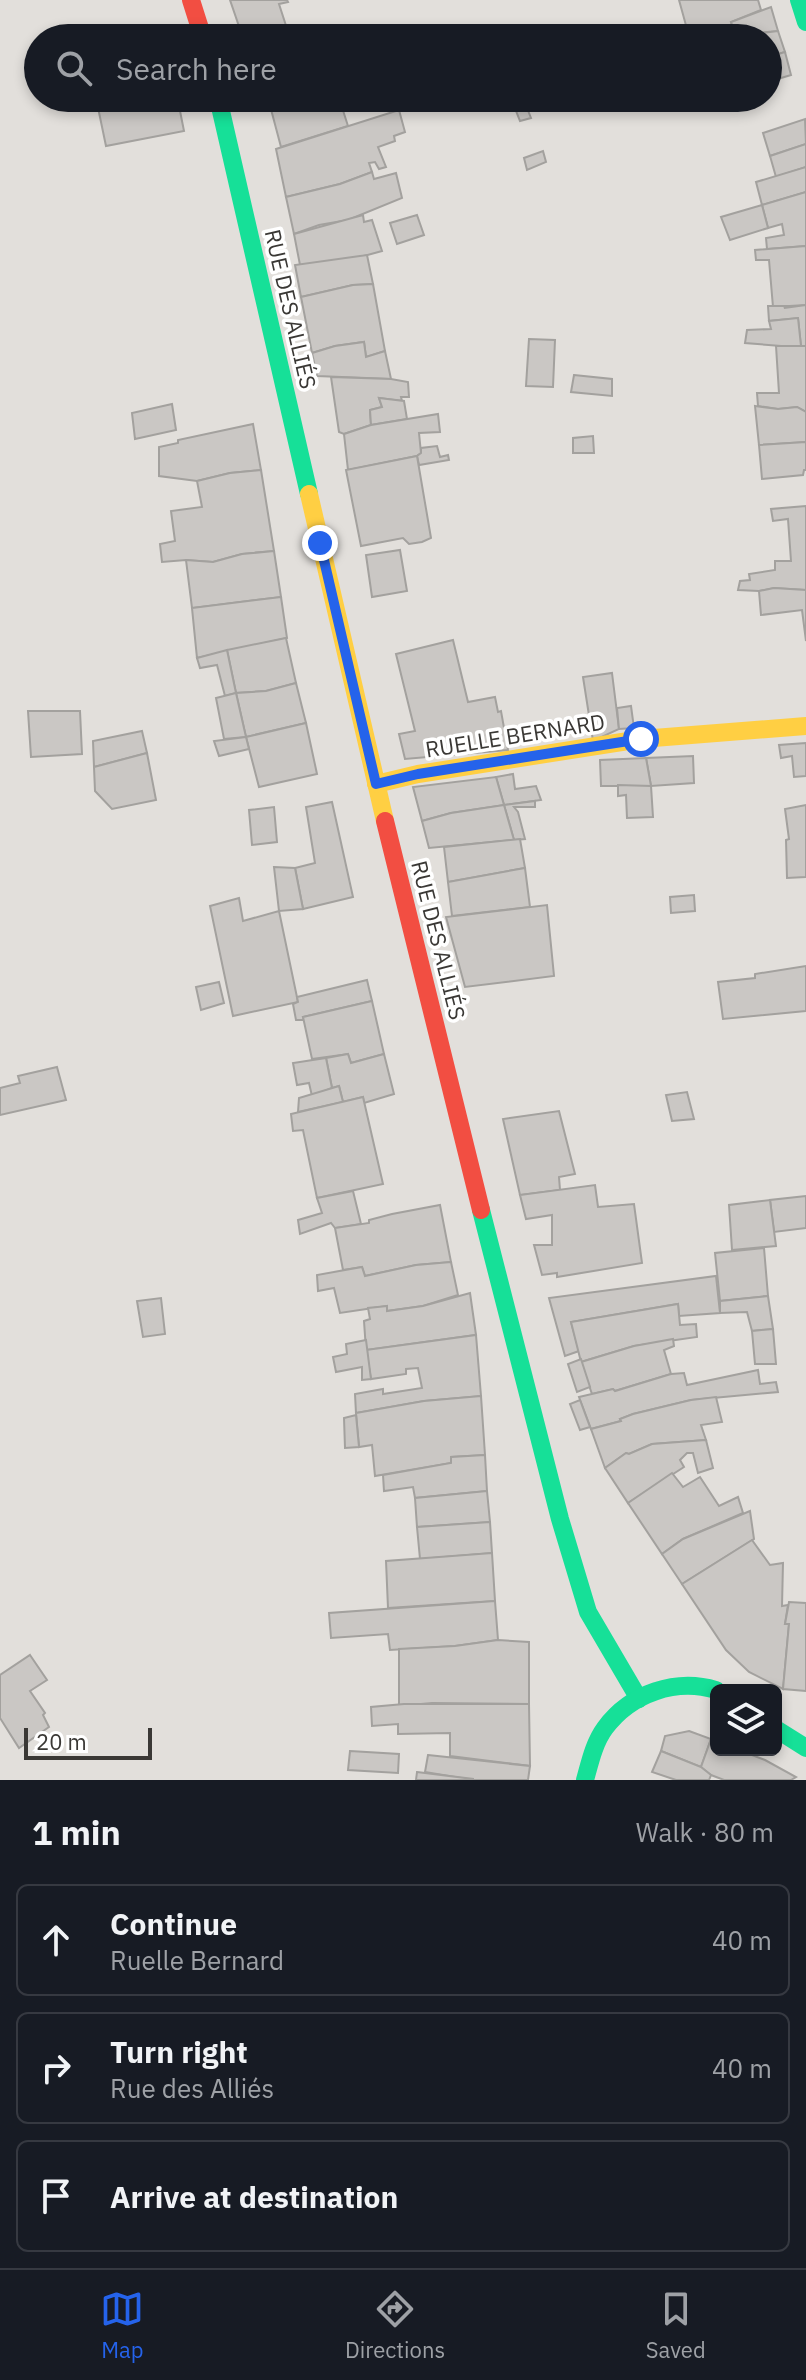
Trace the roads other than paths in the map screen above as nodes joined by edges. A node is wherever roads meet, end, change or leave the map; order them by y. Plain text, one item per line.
1 (191, 0) edge
2 (799, 0) edge
3 (806, 22) edge
4 (199, 24) edge
5 (221, 112) edge
6 (806, 726) edge
7 (376, 784) junction
8 (710, 1688) edge
9 (639, 1699) junction
10 (782, 1733) edge
11 (806, 1748) edge
12 (585, 1780) edge

1 - 4 street
2 - 3 street
5 - 7 street, RUE DES ALLIÉS
6 - 7 street, RUELLE BERNARD
7 - 9 street, RUE DES ALLIÉS
8 - 9 street
9 - 12 street
10 - 11 street

